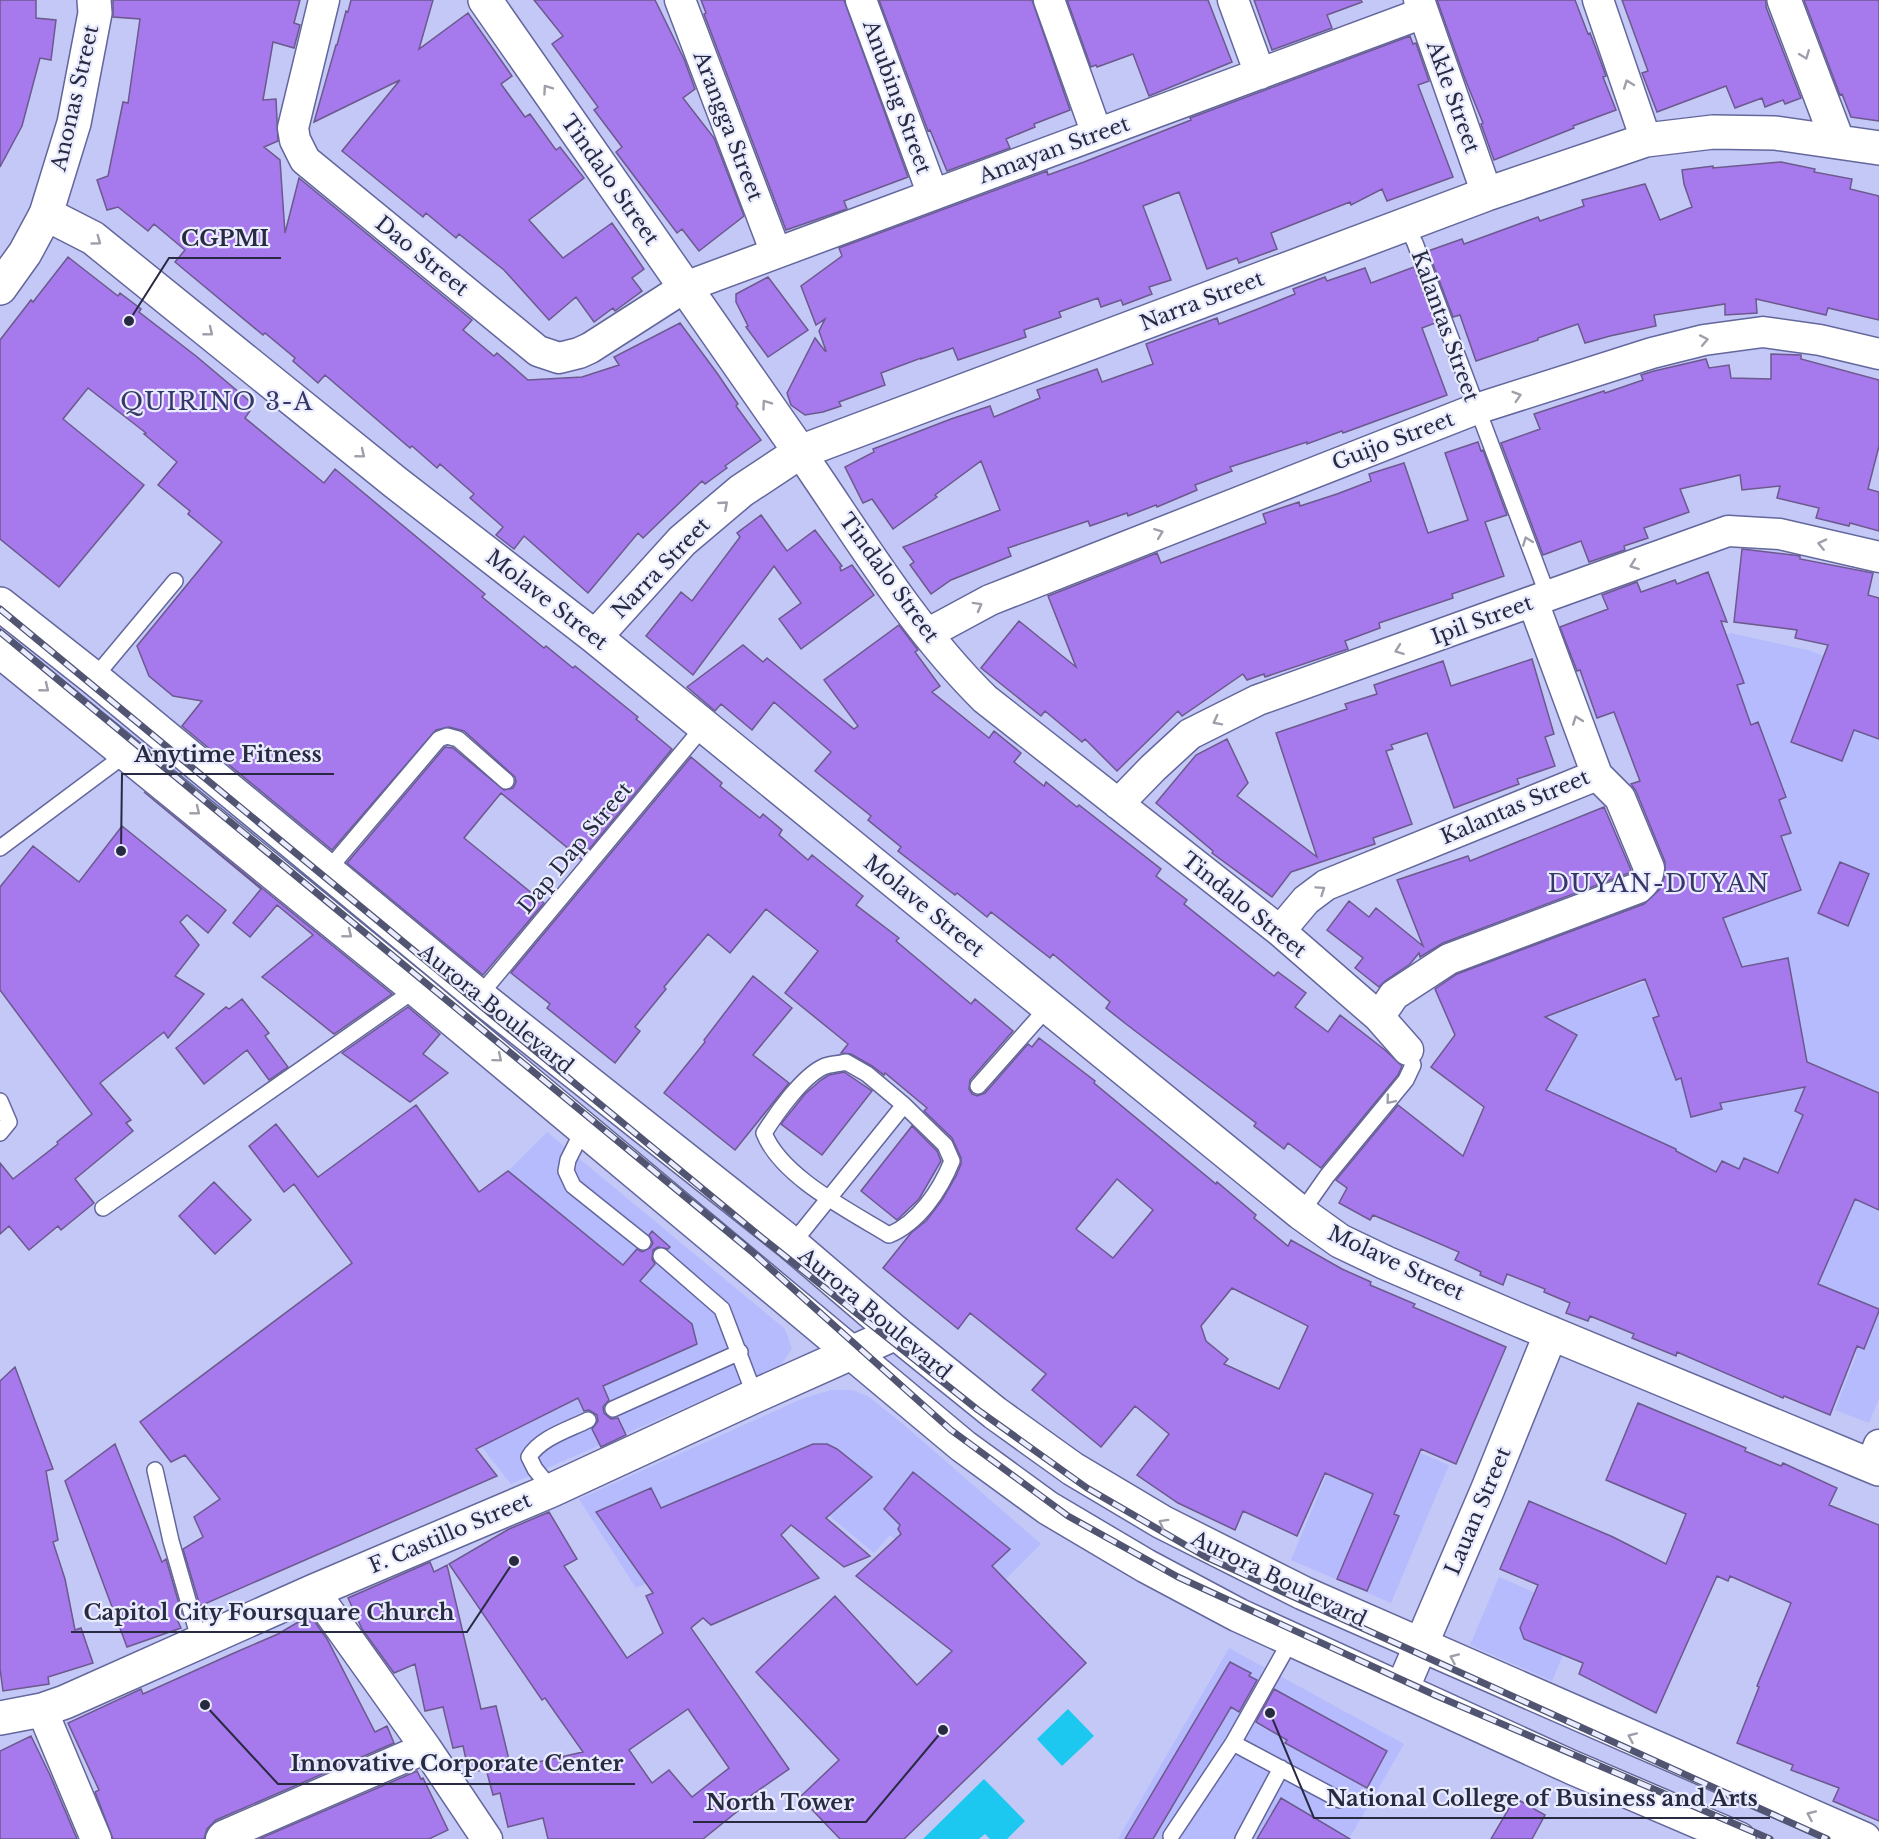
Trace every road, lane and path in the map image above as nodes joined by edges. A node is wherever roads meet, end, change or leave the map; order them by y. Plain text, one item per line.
1 (94, 0) edge
2 (324, 0) edge
3 (485, 0) edge
4 (680, 0) edge
5 (861, 0) edge
6 (1049, 0) edge
7 (1233, 0) edge
8 (1598, 0) edge
9 (1784, 0) edge
10 (1421, 7) edge
11 (1260, 74) junction
12 (1097, 134) junction
13 (1646, 140) junction
14 (1838, 142) junction
15 (1879, 148) edge
16 (1487, 194) junction
17 (933, 195) junction
18 (46, 214) junction
19 (1406, 225) junction
20 (776, 253) junction
21 (685, 287) junction
22 (0, 288) edge
23 (1879, 354) edge
24 (1476, 409) junction
25 (800, 452) junction
26 (1879, 557) edge
27 (175, 581) dead end
28 (1540, 599) junction
29 (0, 604) edge
30 (927, 634) junction
31 (595, 637) junction
32 (0, 651) edge
33 (94, 678) junction
34 (704, 726) junction
35 (126, 754) junction
36 (1597, 775) junction
37 (506, 780) dead end
38 (1118, 804) junction
39 (0, 848) edge
40 (327, 871) junction
41 (1280, 931) junction
42 (416, 989) junction
43 (479, 996) junction
44 (1048, 1006) junction
45 (1379, 1017) junction
46 (1408, 1050) joint
47 (978, 1086) dead end
48 (0, 1101) edge
49 (904, 1105) junction
50 (583, 1130) junction
51 (0, 1133) edge
52 (828, 1198) junction
53 (103, 1208) dead end
54 (1301, 1213) junction
55 (643, 1242) dead end
56 (792, 1244) junction
57 (661, 1256) dead end
58 (896, 1333) junction
59 (1551, 1333) junction
60 (740, 1352) junction
61 (852, 1353) junction
62 (755, 1396) junction
63 (613, 1409) dead end
64 (588, 1420) dead end
65 (1876, 1460) edge
66 (155, 1470) dead end
67 (552, 1490) junction
68 (314, 1591) junction
69 (1292, 1640) junction
70 (200, 1642) junction
71 (1422, 1644) junction
72 (1402, 1689) junction
73 (42, 1710) junction
74 (0, 1718) edge
75 (1233, 1743) junction
76 (426, 1748) junction
77 (1281, 1768) junction
78 (1341, 1800) dead end
79 (1171, 1836) dead end
80 (96, 1839) edge
81 (221, 1839) edge
82 (487, 1839) edge
83 (1243, 1839) edge
84 (1738, 1839) edge
85 (1864, 1839) edge

1 - 18 street, Anonas Street
2 - 21 street, Dao Street
21 -> 3 street, Tindalo Street
4 - 20 street, Arangga Street
5 - 17 street, Anubing Street
6 - 12 street
7 - 11 street
13 -> 8 street
9 -> 14 street
10 - 11 street, Amayan Street
10 - 16 street, Akle Street
11 - 12 street, Amayan Street
12 - 17 street, Amayan Street
13 - 14 street, Narra Street
13 - 16 street, Narra Street
14 - 15 street, Narra Street
16 - 19 street, Narra Street
17 - 20 street, Amayan Street
18 - 22 street, Anonas Street
18 -> 31 street, Molave Street
19 - 24 lane, Kalantas Street
19 - 25 street, Narra Street
20 - 21 street, Amayan Street
25 -> 21 street, Tindalo Street
24 -> 23 street, Guijo Street
28 -> 24 lane, Kalantas Street
30 -> 24 street, Guijo Street
25 - 30 street, Tindalo Street
31 -> 25 street, Narra Street
26 -> 28 street, Ipil Street
27 - 33 lane
36 -> 28 street, Kalantas Street
28 -> 38 street, Ipil Street
29 - 33 street, Aurora Boulevard
30 - 38 street, Tindalo Street
31 - 34 street, Molave Street
32 -> 35 street, Aurora Boulevard
33 - 40 street, Aurora Boulevard
34 - 43 lane, Dap Dap Street
34 - 44 street, Molave Street
35 - 39 lane
35 -> 42 street, Aurora Boulevard
41 -> 36 street, Kalantas Street
36 - 45 street
37 - 40 lane
38 - 41 street, Tindalo Street
40 - 43 street, Aurora Boulevard
41 - 45 street, Tindalo Street
42 -> 50 street, Aurora Boulevard
42 - 53 lane
43 - 56 street, Aurora Boulevard
44 - 47 lane
44 - 54 street, Molave Street
45 - 46 street, Tindalo Street
46 -> 54 lane
48 - 51 lane
49 - 52 lane
49 - 52 lane
49 - 52 lane
50 - 55 lane
50 - 61 street, Aurora Boulevard
52 - 56 lane
54 - 59 street, Molave Street
56 - 58 street, Aurora Boulevard
57 - 60 lane
58 - 61 street, F. Castillo Street
71 -> 58 street, Aurora Boulevard
59 - 65 street, Molave Street
59 - 71 street, Lauan Street
60 - 62 lane
60 - 63 lane
61 - 62 street, F. Castillo Street
61 - 69 street, Aurora Boulevard
62 - 67 street, F. Castillo Street
64 - 67 lane
66 - 70 lane
67 - 68 street, F. Castillo Street
68 - 70 street, F. Castillo Street
68 - 76 street
69 - 72 street, Aurora Boulevard
69 - 75 lane
70 - 73 street, F. Castillo Street
71 - 72 street, Lauan Street
85 -> 71 street, Aurora Boulevard
72 - 84 street, Aurora Boulevard
73 - 74 street, F. Castillo Street
73 - 80 street
75 - 77 lane
75 - 79 lane
76 - 81 street
76 - 82 street
77 - 78 lane
77 - 83 lane

